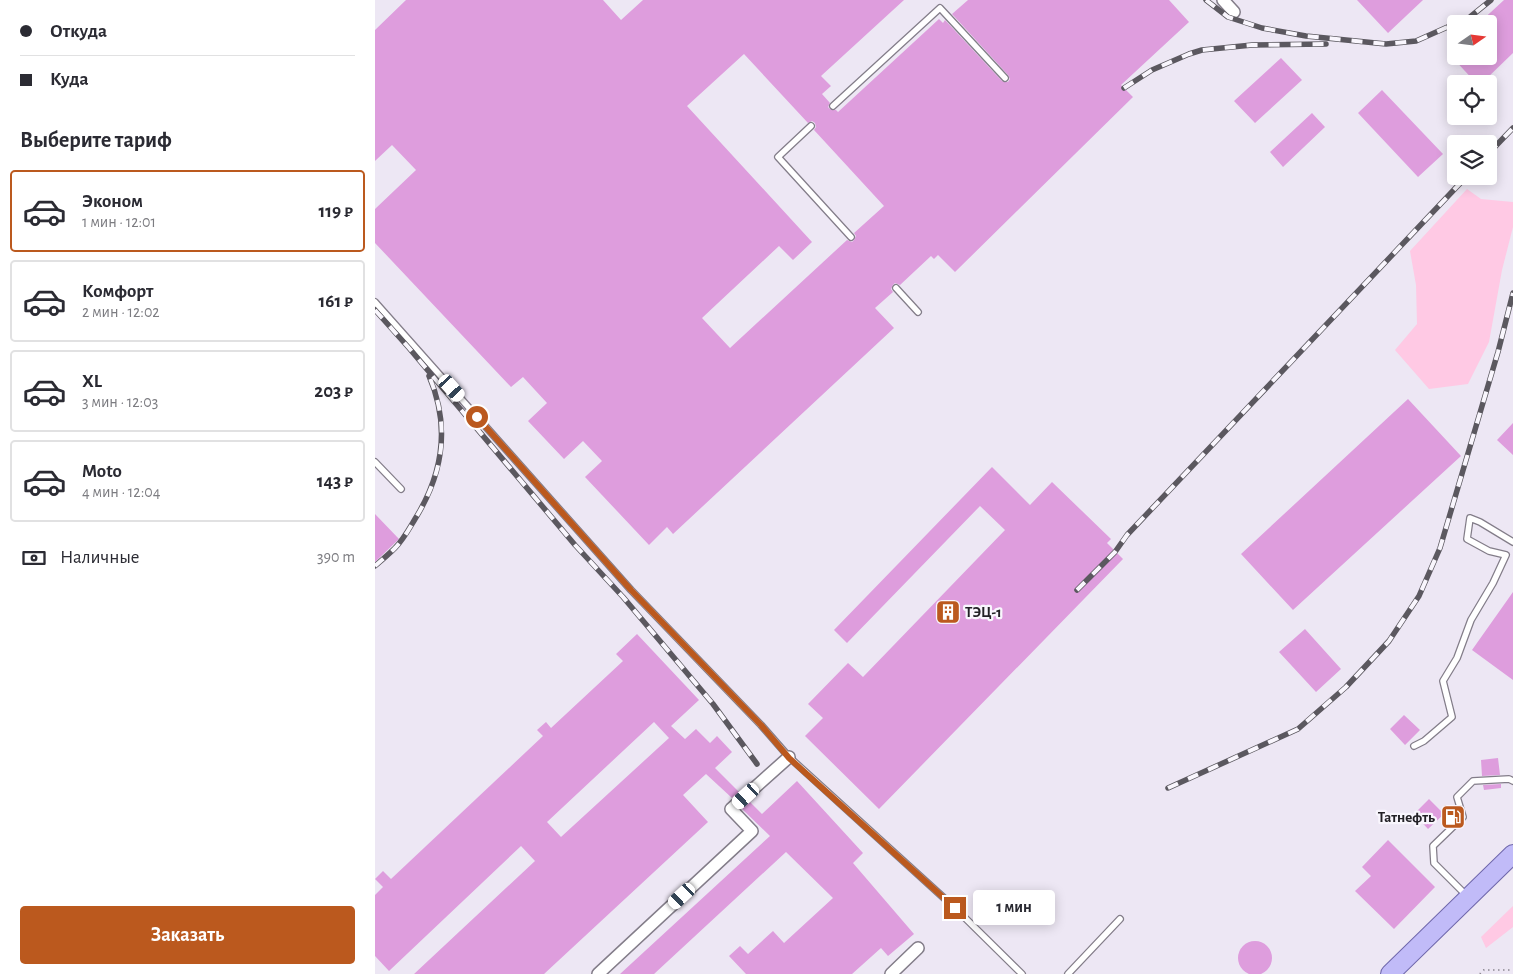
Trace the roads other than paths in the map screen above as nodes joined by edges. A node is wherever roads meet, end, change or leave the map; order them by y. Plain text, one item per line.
1 (1223, 0) edge
2 (1234, 12) dead end
3 (1005, 78) dead end
4 (833, 106) dead end
5 (811, 126) dead end
6 (851, 236) dead end
7 (896, 288) dead end
8 (375, 302) edge
9 (918, 312) dead end
10 (375, 462) edge
11 (401, 489) dead end
12 (1513, 542) edge
13 (1414, 746) dead end
14 (789, 758) junction
15 (1513, 781) edge
16 (1513, 854) edge
17 (1468, 897) junction
18 (1120, 919) dead end
19 (918, 948) dead end
20 (598, 974) edge
21 (891, 974) edge
22 (1022, 974) edge
23 (1068, 974) edge
24 (1390, 974) edge

1 - 2 street
3 - 4 lane
5 - 6 lane
7 - 9 lane
8 - 14 lane
10 - 11 lane
12 - 13 lane
14 - 20 street
14 - 22 lane
15 - 17 lane
16 - 17 main road
17 - 24 main road
18 - 23 lane
19 - 21 street

